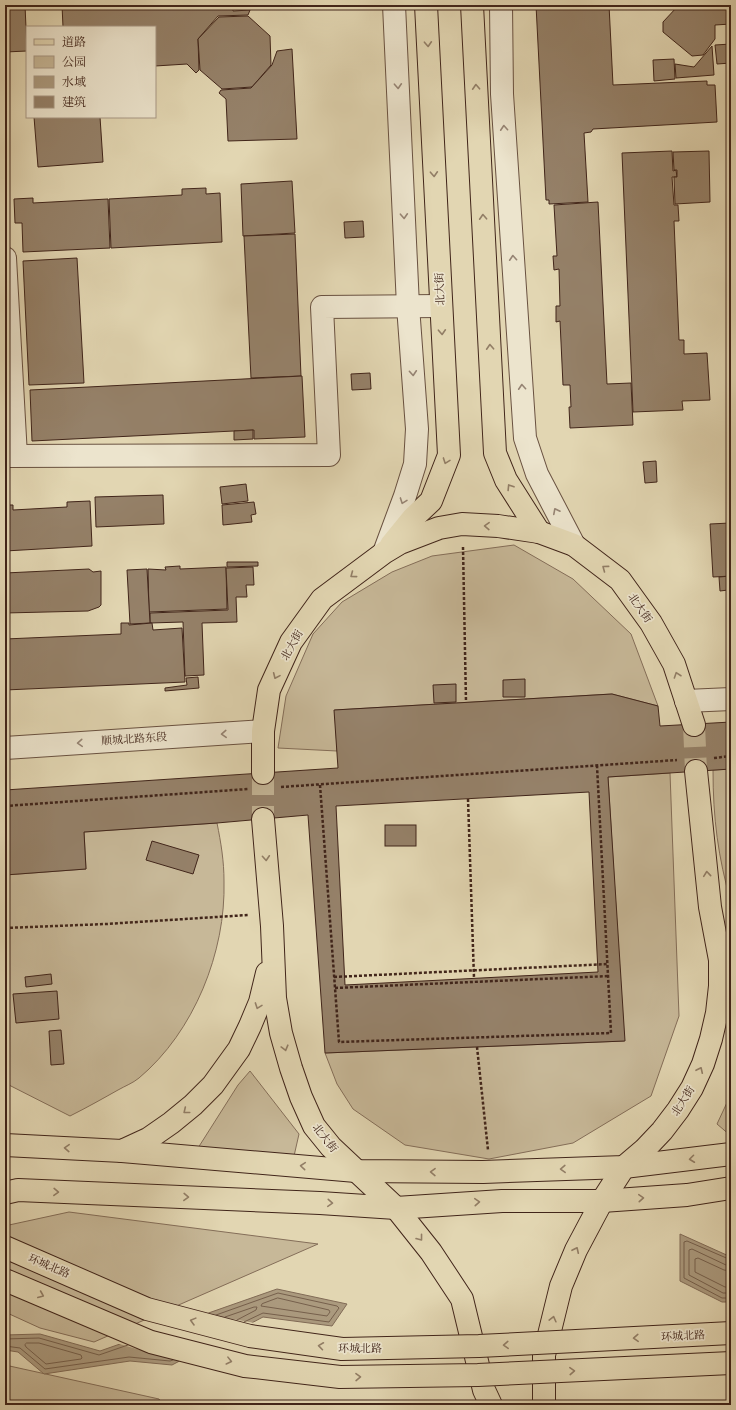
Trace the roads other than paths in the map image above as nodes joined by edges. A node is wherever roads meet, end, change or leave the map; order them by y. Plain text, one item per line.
1 (394, 5) edge
2 (426, 5) edge
3 (472, 5) edge
4 (501, 5) edge
5 (5, 258) edge
6 (408, 306) junction
7 (440, 306) junction
8 (10, 456) edge
9 (539, 532) junction
10 (574, 545) junction
11 (385, 552) junction
12 (731, 698) edge
13 (686, 701) junction
14 (694, 725) tunnel mouth
15 (263, 731) junction
16 (5, 748) edge
17 (696, 763) tunnel mouth
18 (262, 783) tunnel mouth
19 (264, 819) tunnel mouth
20 (710, 907) junction
21 (271, 920) junction
22 (731, 976) edge
23 (5, 1145) edge
24 (122, 1151) junction
25 (731, 1154) edge
26 (624, 1167) junction
27 (356, 1171) junction
28 (731, 1188) edge
29 (11, 1192) edge
30 (602, 1201) junction
31 (396, 1208) junction
32 (5, 1247) edge
33 (5, 1280) edge
34 (731, 1333) edge
35 (731, 1363) edge
36 (487, 1397) edge
37 (544, 1402) edge

1 -> 6 street
2 -> 7 main road, 北大街
9 -> 3 main road
10 -> 4 street
5 - 8 street
6 - 7 street
6 - 8 street
6 -> 11 street
7 -> 11 main road, 北大街
9 - 10 main road, 北大街
9 -> 11 main road, 北大街
13 -> 10 main road, 北大街
11 -> 15 main road, 北大街
12 - 13 street
13 - 14 main road, 北大街
15 -> 16 street, 顺城北路东段
15 - 18 main road, 北大街
20 -> 17 main road, 北大街
19 -> 21 main road, 北大街
20 - 22 main road
26 -> 20 main road, 北大街
21 -> 24 main road
21 -> 27 main road, 北大街
24 -> 23 main road
27 -> 24 main road
25 -> 26 main road
26 -> 27 main road
26 - 30 main road, 北大街
27 - 31 main road, 北大街
30 -> 28 main road
29 -> 31 main road
31 -> 30 main road
37 -> 30 main road, 北大街
31 -> 36 main road, 北大街
34 -> 32 main road, 环城北路, bridge
33 -> 35 main road, bridge

